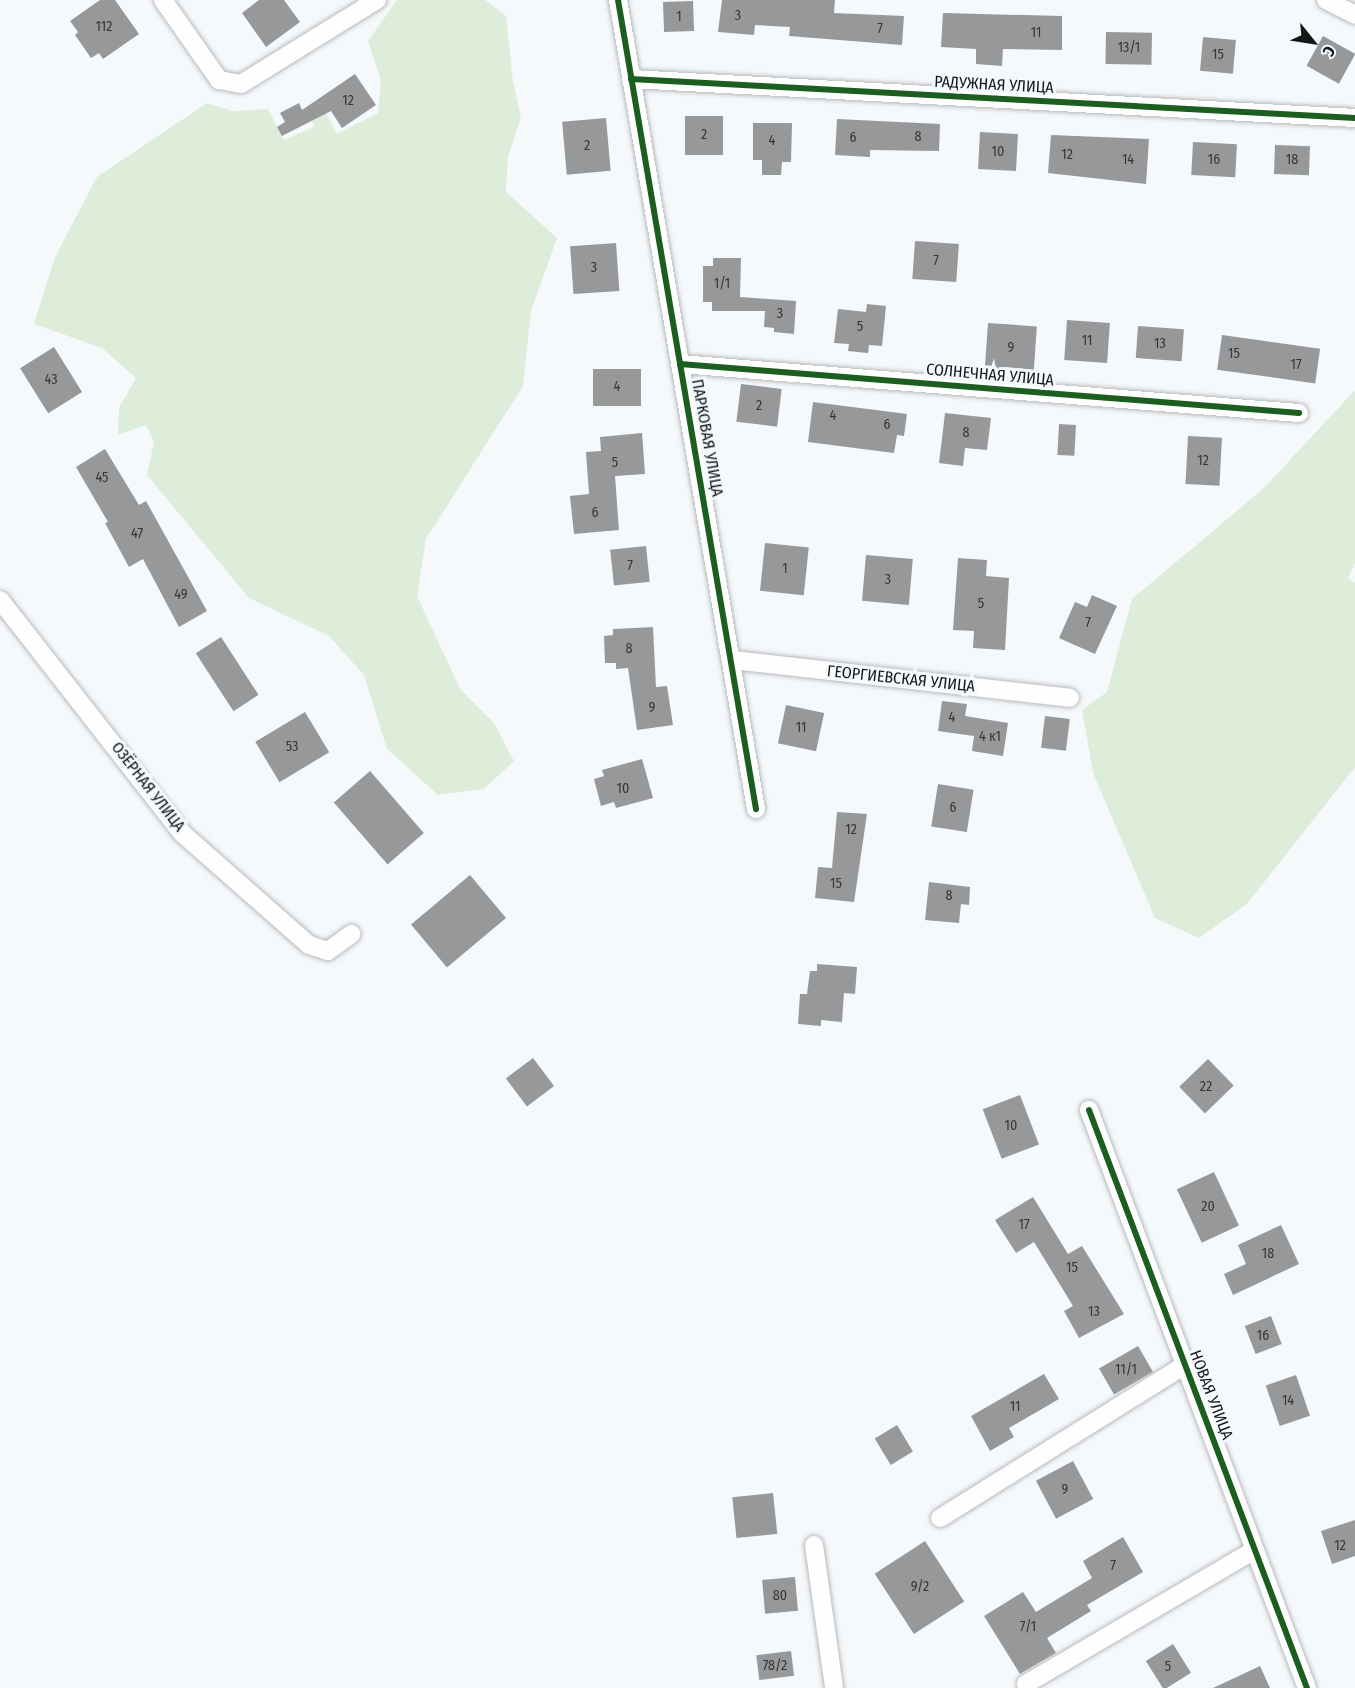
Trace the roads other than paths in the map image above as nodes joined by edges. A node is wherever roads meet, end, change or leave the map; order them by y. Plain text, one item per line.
1 (162, 0) edge
2 (377, 0) edge
3 (618, 0) edge
4 (1326, 0) edge
5 (352, 7) edge
6 (1355, 15) edge
7 (631, 79) junction
8 (1355, 118) edge
9 (680, 364) junction
10 (1299, 413) dead end
11 (0, 600) edge
12 (733, 660) junction
13 (1070, 698) dead end
14 (756, 809) dead end
15 (351, 934) dead end
16 (1089, 1110) dead end
17 (1185, 1365) junction
18 (940, 1518) dead end
19 (814, 1545) dead end
20 (1254, 1550) junction
21 (1026, 1684) dead end
22 (834, 1688) edge
23 (1307, 1688) edge

1 - 5 street
2 - 5 street
3 - 7 street, ПАРКОВАЯ УЛИЦА
4 - 6 street
7 - 8 street, РАДУЖНАЯ УЛИЦА
7 - 9 street, ПАРКОВАЯ УЛИЦА
9 - 10 street, СОЛНЕЧНАЯ УЛИЦА
9 - 12 street, ПАРКОВАЯ УЛИЦА
11 - 15 street, ОЗЁРНАЯ УЛИЦА
12 - 13 street, ГЕОРГИЕВСКАЯ УЛИЦА
12 - 14 street, ПАРКОВАЯ УЛИЦА
16 - 17 street, НОВАЯ УЛИЦА
17 - 18 street
17 - 20 street, НОВАЯ УЛИЦА
19 - 22 street
20 - 21 street
20 - 23 street, НОВАЯ УЛИЦА

